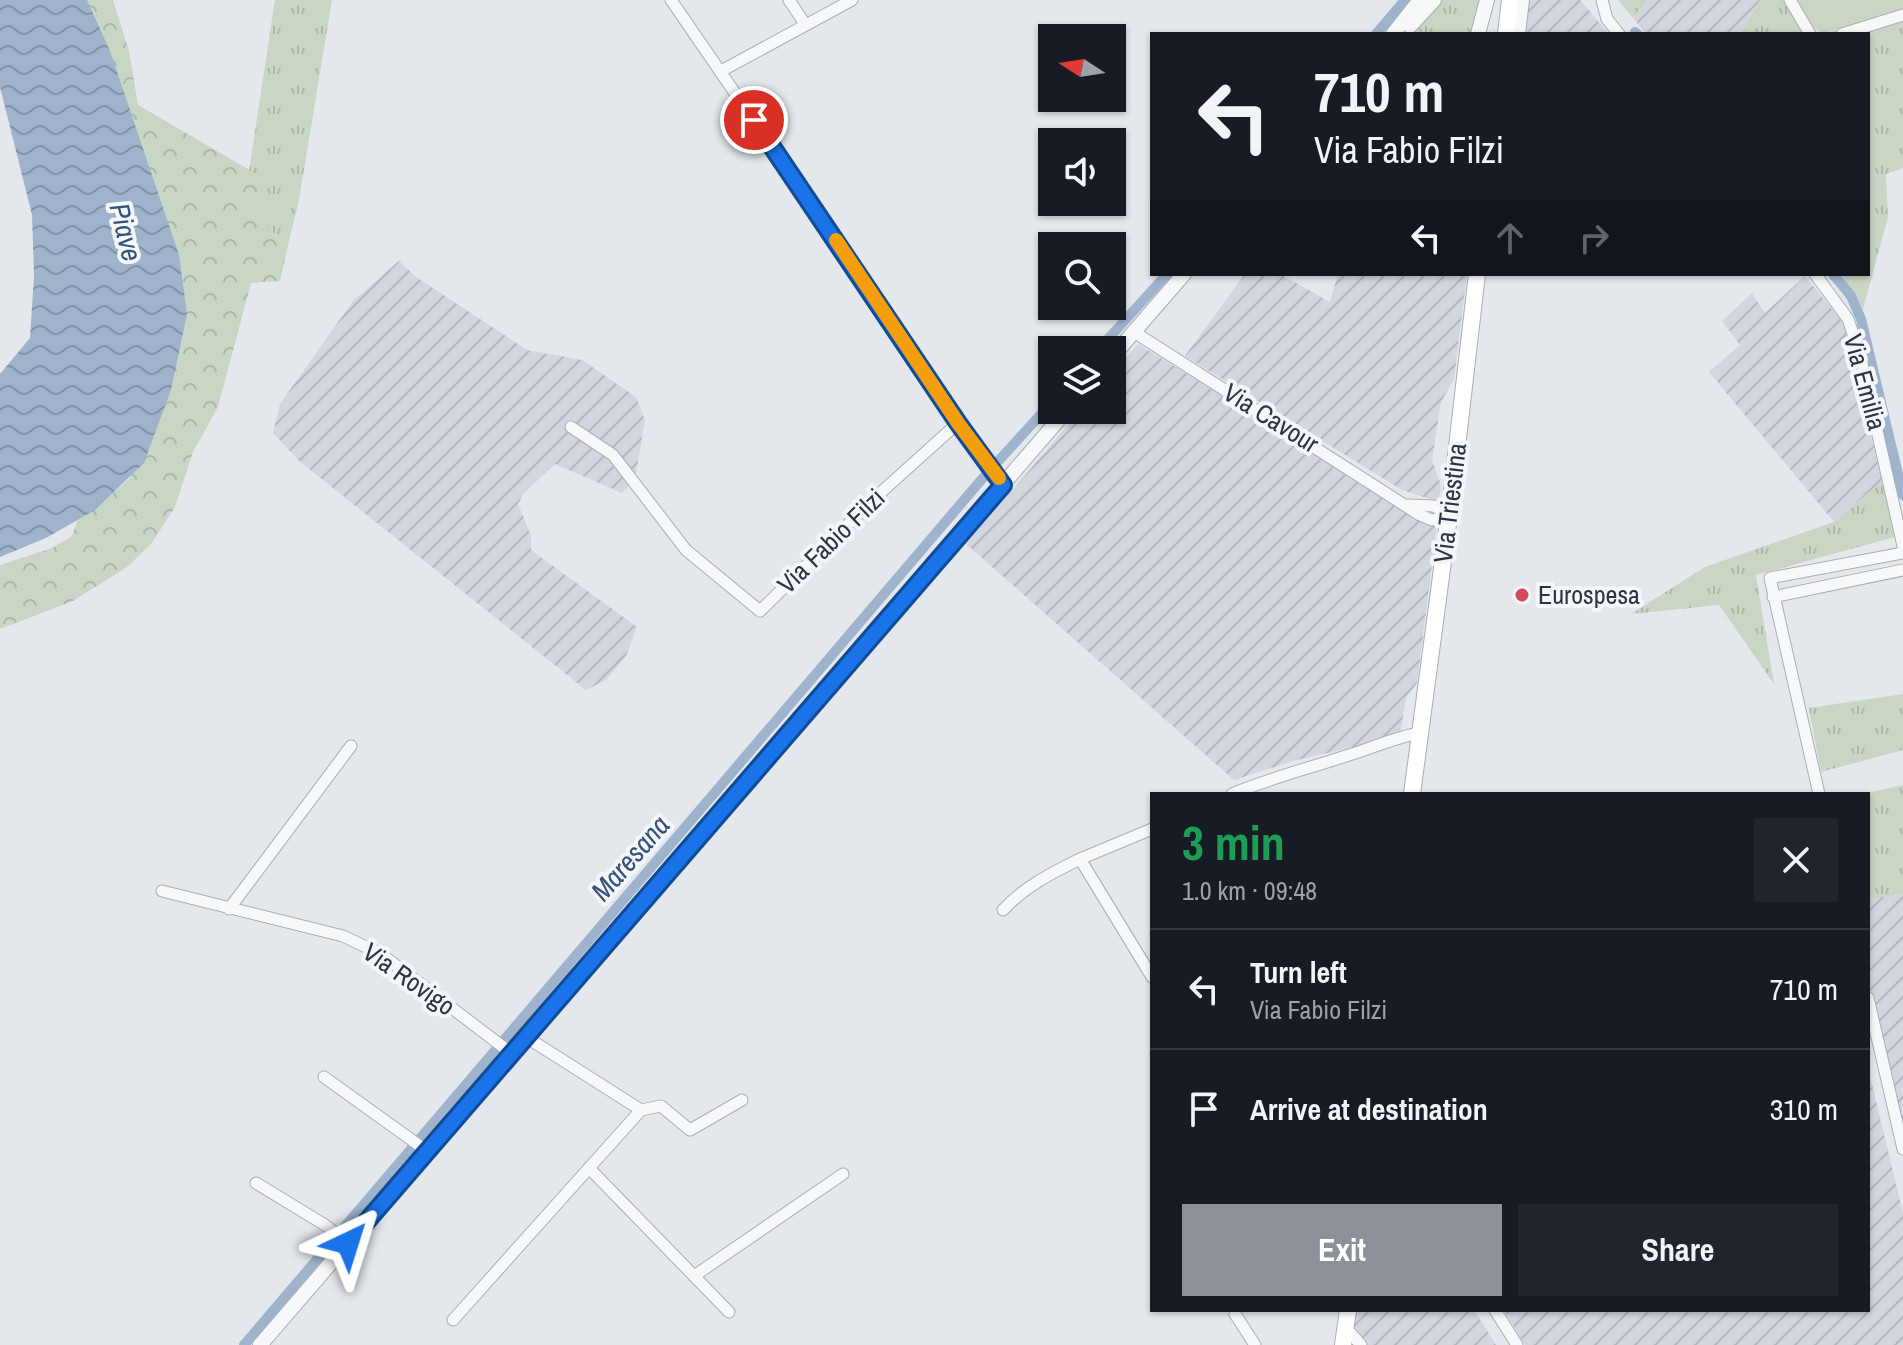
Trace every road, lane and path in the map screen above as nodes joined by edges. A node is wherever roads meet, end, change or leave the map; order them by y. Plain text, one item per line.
1 (671, 0) edge
2 (789, 0) edge
3 (852, 0) edge
4 (1434, 0) edge
5 (1487, 0) edge
6 (1510, 0) edge
7 (1522, 0) edge
8 (1602, 0) edge
9 (1790, 0) edge
10 (1903, 15) edge
11 (1411, 19) edge
12 (805, 24) junction
13 (1479, 32) edge
14 (1506, 32) edge
15 (1518, 32) edge
16 (1617, 32) edge
17 (1809, 32) edge
18 (1848, 32) edge
19 (721, 71) junction
20 (1182, 276) edge
21 (1477, 276) edge
22 (1816, 276) edge
23 (1134, 332) junction
24 (1126, 341) edge
25 (958, 423) junction
26 (1054, 424) edge
27 (571, 427) dead end
28 (1001, 482) junction
29 (1449, 516) junction
30 (1903, 546) edge
31 (1903, 553) edge
32 (1903, 570) edge
33 (1773, 597) junction
34 (1420, 733) junction
35 (351, 746) dead end
36 (1237, 792) edge
37 (1412, 792) edge
38 (1819, 792) edge
39 (1150, 830) edge
40 (1080, 859) junction
41 (162, 891) dead end
42 (229, 909) junction
43 (1003, 910) dead end
44 (1150, 974) edge
45 (1870, 1007) edge
46 (526, 1037) junction
47 (509, 1052) junction
48 (324, 1077) dead end
49 (742, 1100) dead end
50 (641, 1110) junction
51 (1903, 1149) edge
52 (425, 1150) junction
53 (589, 1168) junction
54 (843, 1174) dead end
55 (256, 1183) dead end
56 (346, 1241) junction
57 (694, 1276) junction
58 (729, 1312) dead end
59 (1348, 1312) edge
60 (1496, 1312) edge
61 (1235, 1314) dead end
62 (453, 1320) dead end
63 (1344, 1337) edge
64 (260, 1345) edge
65 (1255, 1345) edge
66 (1361, 1345) edge
67 (1517, 1345) edge

1 - 19 street
2 - 12 street
3 - 12 street
4 - 11 street
5 - 13 street
6 - 14 main road
7 - 15 street
8 - 16 street
9 - 17 street
10 - 18 street
12 - 19 street
19 - 25 street
20 - 23 street
21 - 29 main road, Via Triestina
22 - 30 street, Via Emilia
23 - 24 street
23 - 29 street, Via Cavour
25 - 27 street, Via Fabio Filzi
25 - 28 street
26 - 28 street
28 - 46 street
29 - 34 main road, Via Triestina
31 - 33 street
32 - 33 street
33 - 38 street
34 - 36 street
34 - 37 main road, Via Triestina
35 - 42 street
39 - 40 street
40 - 43 street
40 - 44 street
41 - 42 street, Via Rovigo
42 - 47 street, Via Rovigo
45 - 51 street
46 - 47 street
46 - 50 street
47 - 52 street
48 - 52 street
49 - 50 street
50 - 53 street
52 - 56 street
53 - 57 street
53 - 62 street
54 - 57 street
55 - 56 street
56 - 64 street
57 - 58 street
59 - 63 main road
60 - 67 street
61 - 65 street
63 - 66 street

